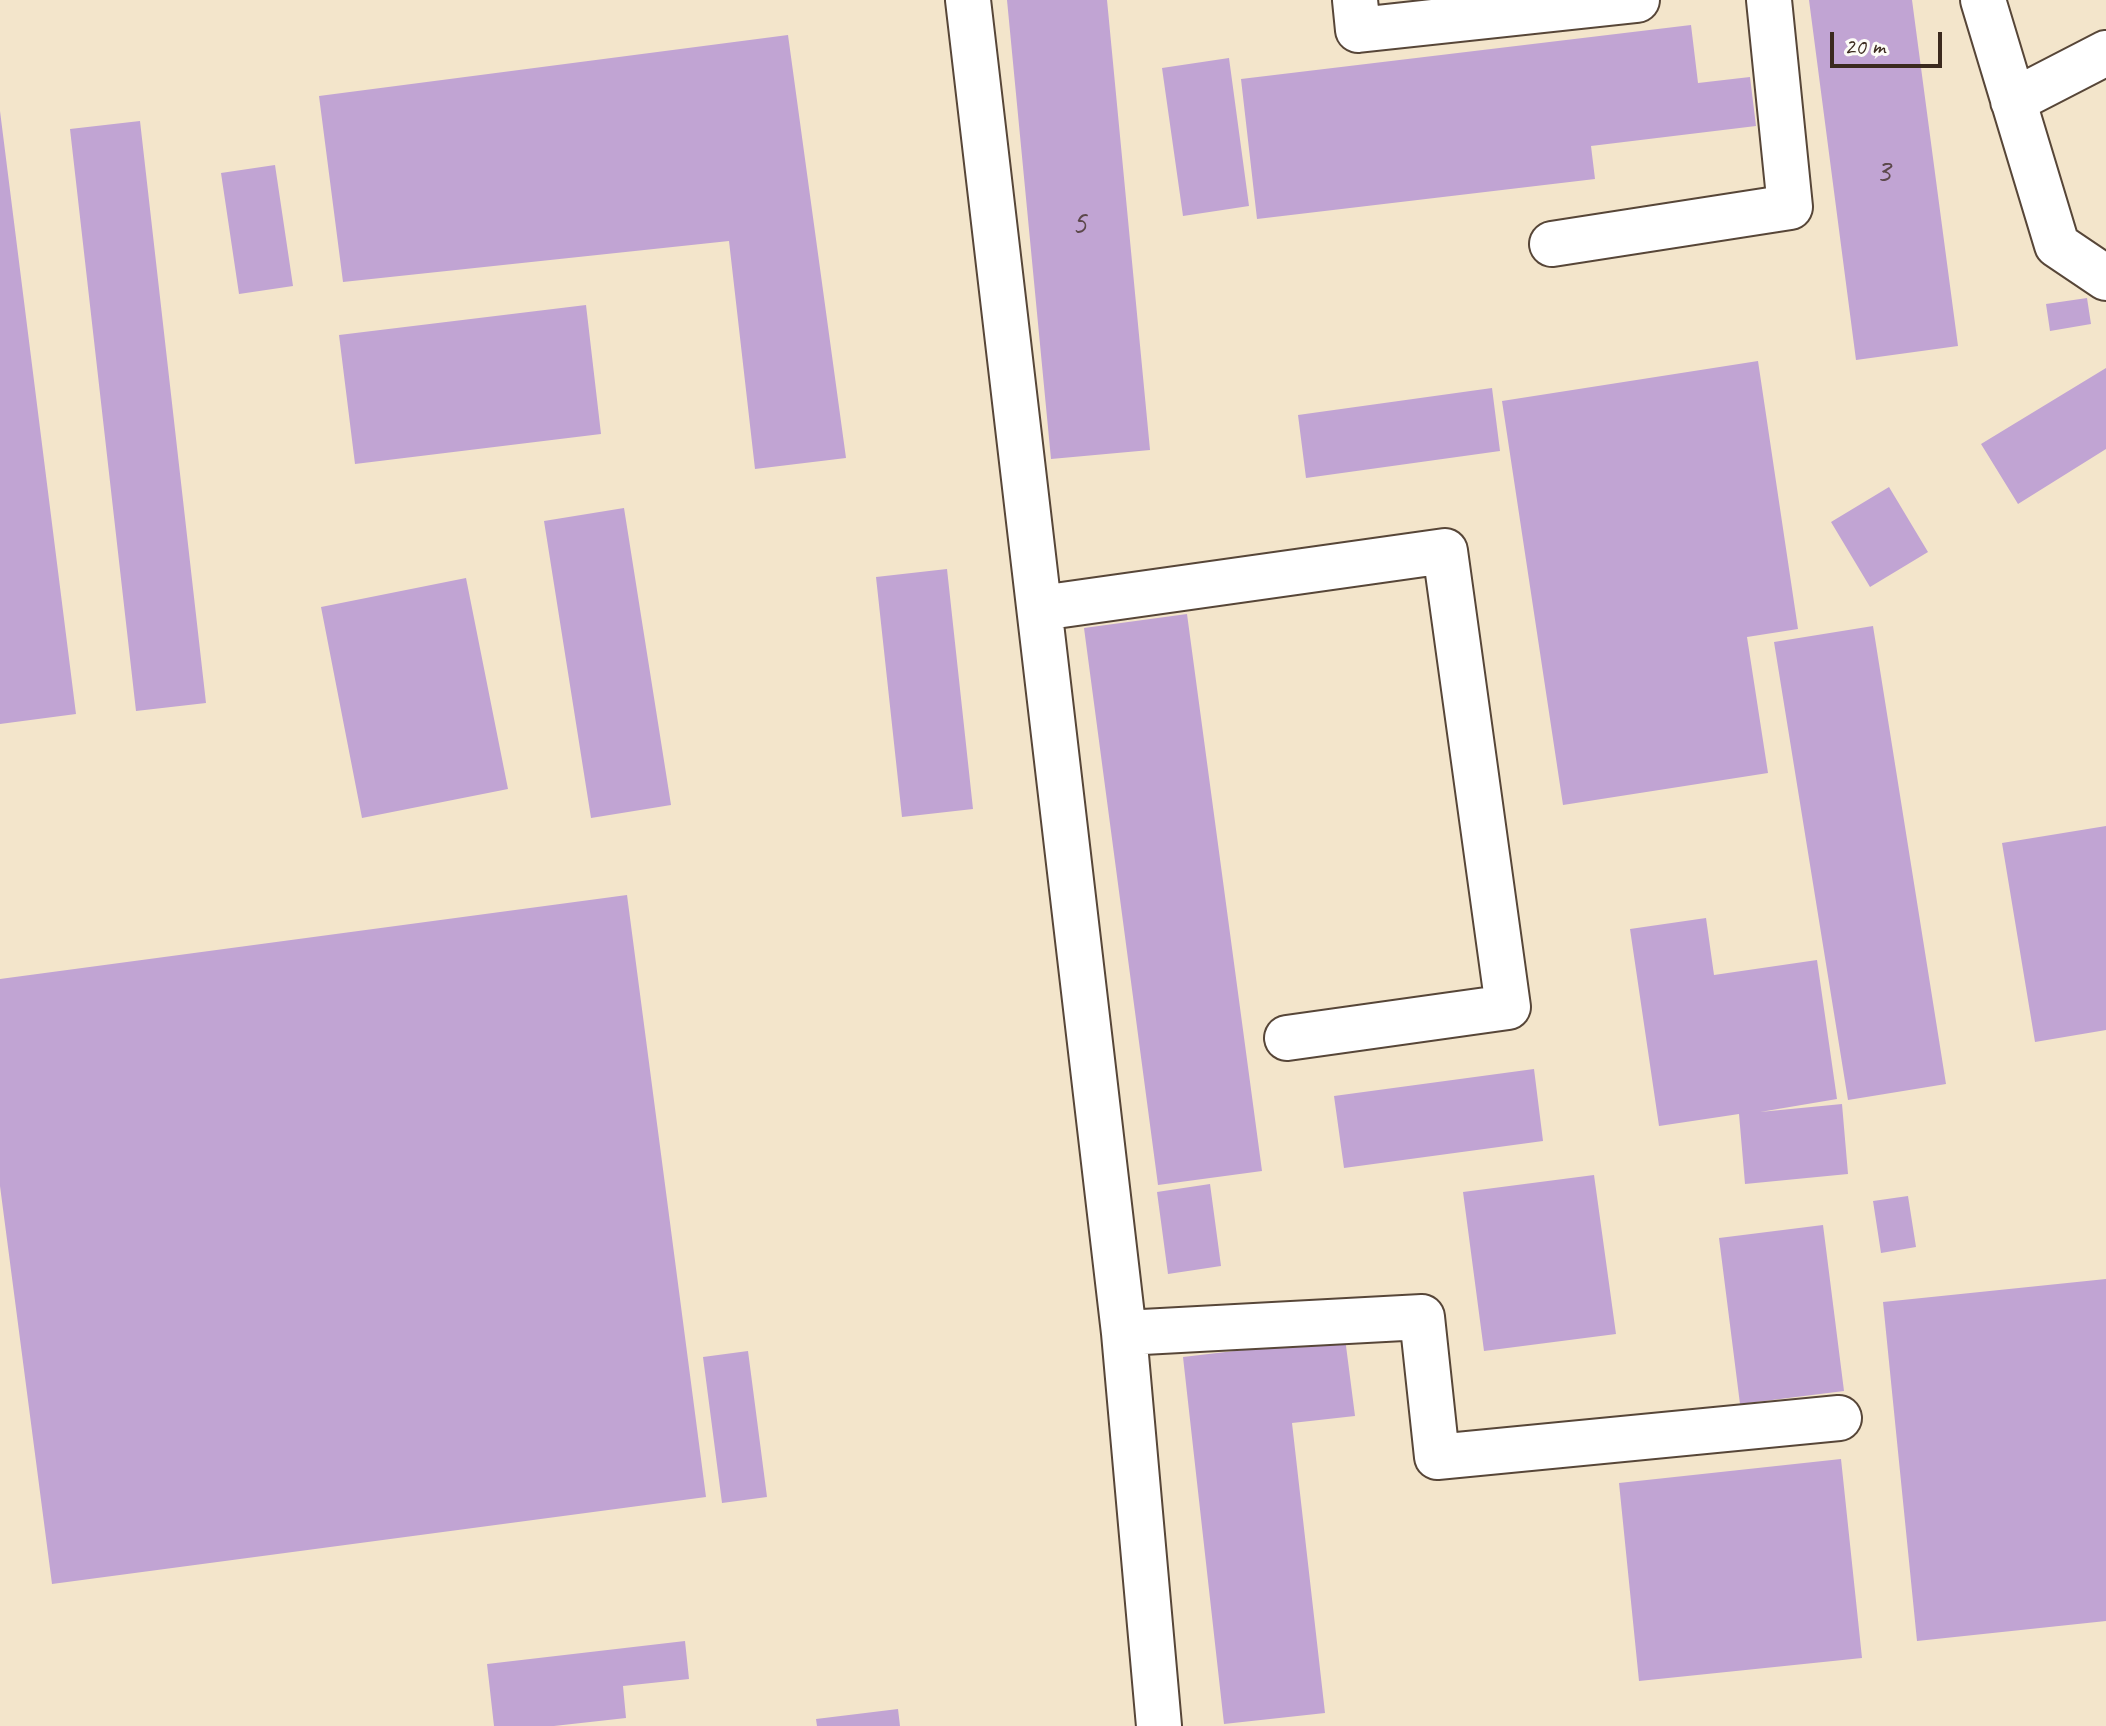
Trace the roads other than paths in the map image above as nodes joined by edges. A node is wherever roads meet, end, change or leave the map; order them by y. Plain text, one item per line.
1 (968, 0) edge
2 (1355, 0) edge
3 (1637, 0) edge
4 (1769, 0) edge
5 (1983, 0) edge
6 (2106, 53) edge
7 (2013, 101) junction
8 (1552, 244) dead end
9 (2106, 278) edge
10 (1041, 608) junction
11 (1287, 1038) dead end
12 (1124, 1333) junction
13 (1839, 1418) dead end
14 (1159, 1726) edge

1 - 10 lane
2 - 3 lane
4 - 8 lane
5 - 7 lane
6 - 7 lane
7 - 9 lane
10 - 11 lane
10 - 12 lane
12 - 13 lane
12 - 14 lane

